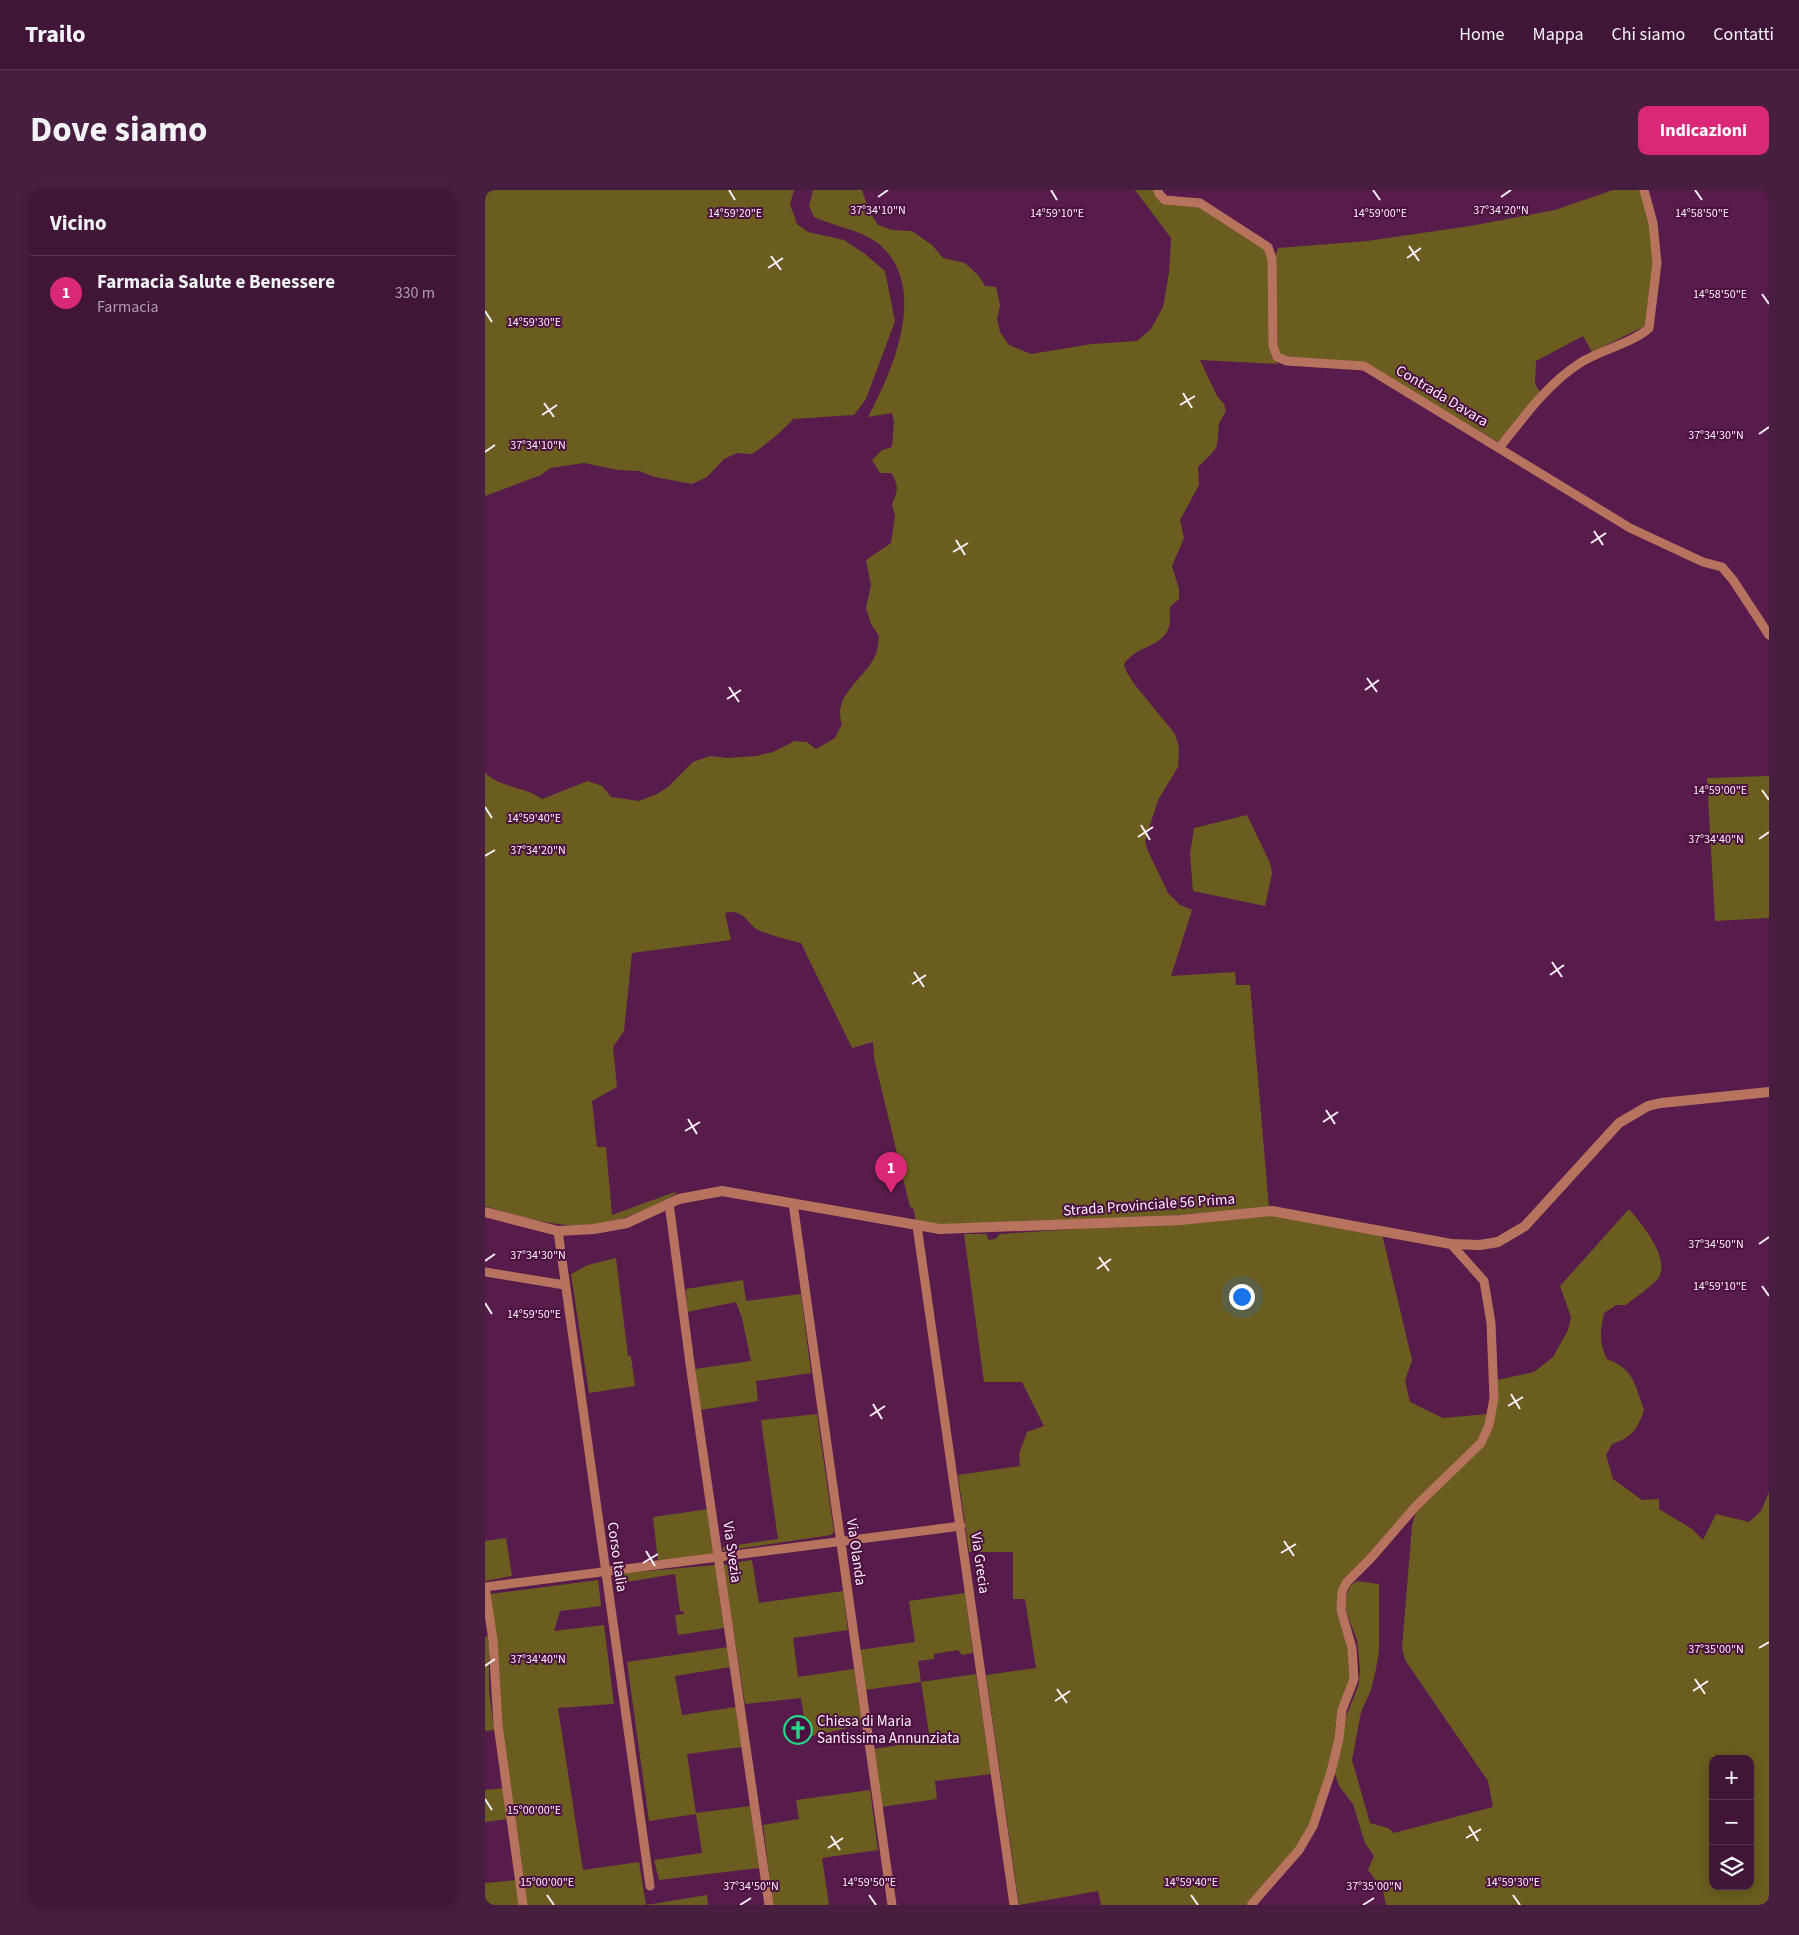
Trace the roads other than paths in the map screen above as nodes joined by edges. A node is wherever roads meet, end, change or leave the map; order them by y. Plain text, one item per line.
1 (1158, 190) edge
2 (1644, 190) edge
3 (1500, 447) junction
4 (1769, 635) edge
5 (1769, 1092) edge
6 (793, 1202) junction
7 (669, 1204) junction
8 (485, 1212) edge
9 (917, 1226) junction
10 (558, 1231) junction
11 (1451, 1244) junction
12 (485, 1272) edge
13 (565, 1285) junction
14 (961, 1526) junction
15 (840, 1541) junction
16 (720, 1558) junction
17 (605, 1572) junction
18 (485, 1587) edge
19 (650, 1886) dead end
20 (523, 1905) edge
21 (769, 1905) edge
22 (892, 1905) edge
23 (1015, 1905) edge
24 (1251, 1905) edge

1 - 3 street, Contrada Davara
2 - 3 street
3 - 4 street, Contrada Davara
5 - 11 street, Strada Provinciale 56 Prima
6 - 7 street, Strada Provinciale 56 Prima
6 - 9 street, Strada Provinciale 56 Prima
6 - 15 street, Via Olanda
7 - 10 street, Strada Provinciale 56 Prima
7 - 16 street, Via Svezia
8 - 10 street, Strada Provinciale 56 Prima
9 - 11 street, Strada Provinciale 56 Prima
9 - 14 street, Via Grecia
10 - 13 street, Corso Italia
11 - 24 street
12 - 13 street
13 - 17 street, Corso Italia
14 - 15 street
14 - 23 street, Via Grecia
15 - 16 street
15 - 22 street, Via Olanda
16 - 17 street
16 - 21 street, Via Svezia
17 - 18 street
17 - 19 street, Corso Italia
18 - 20 street

